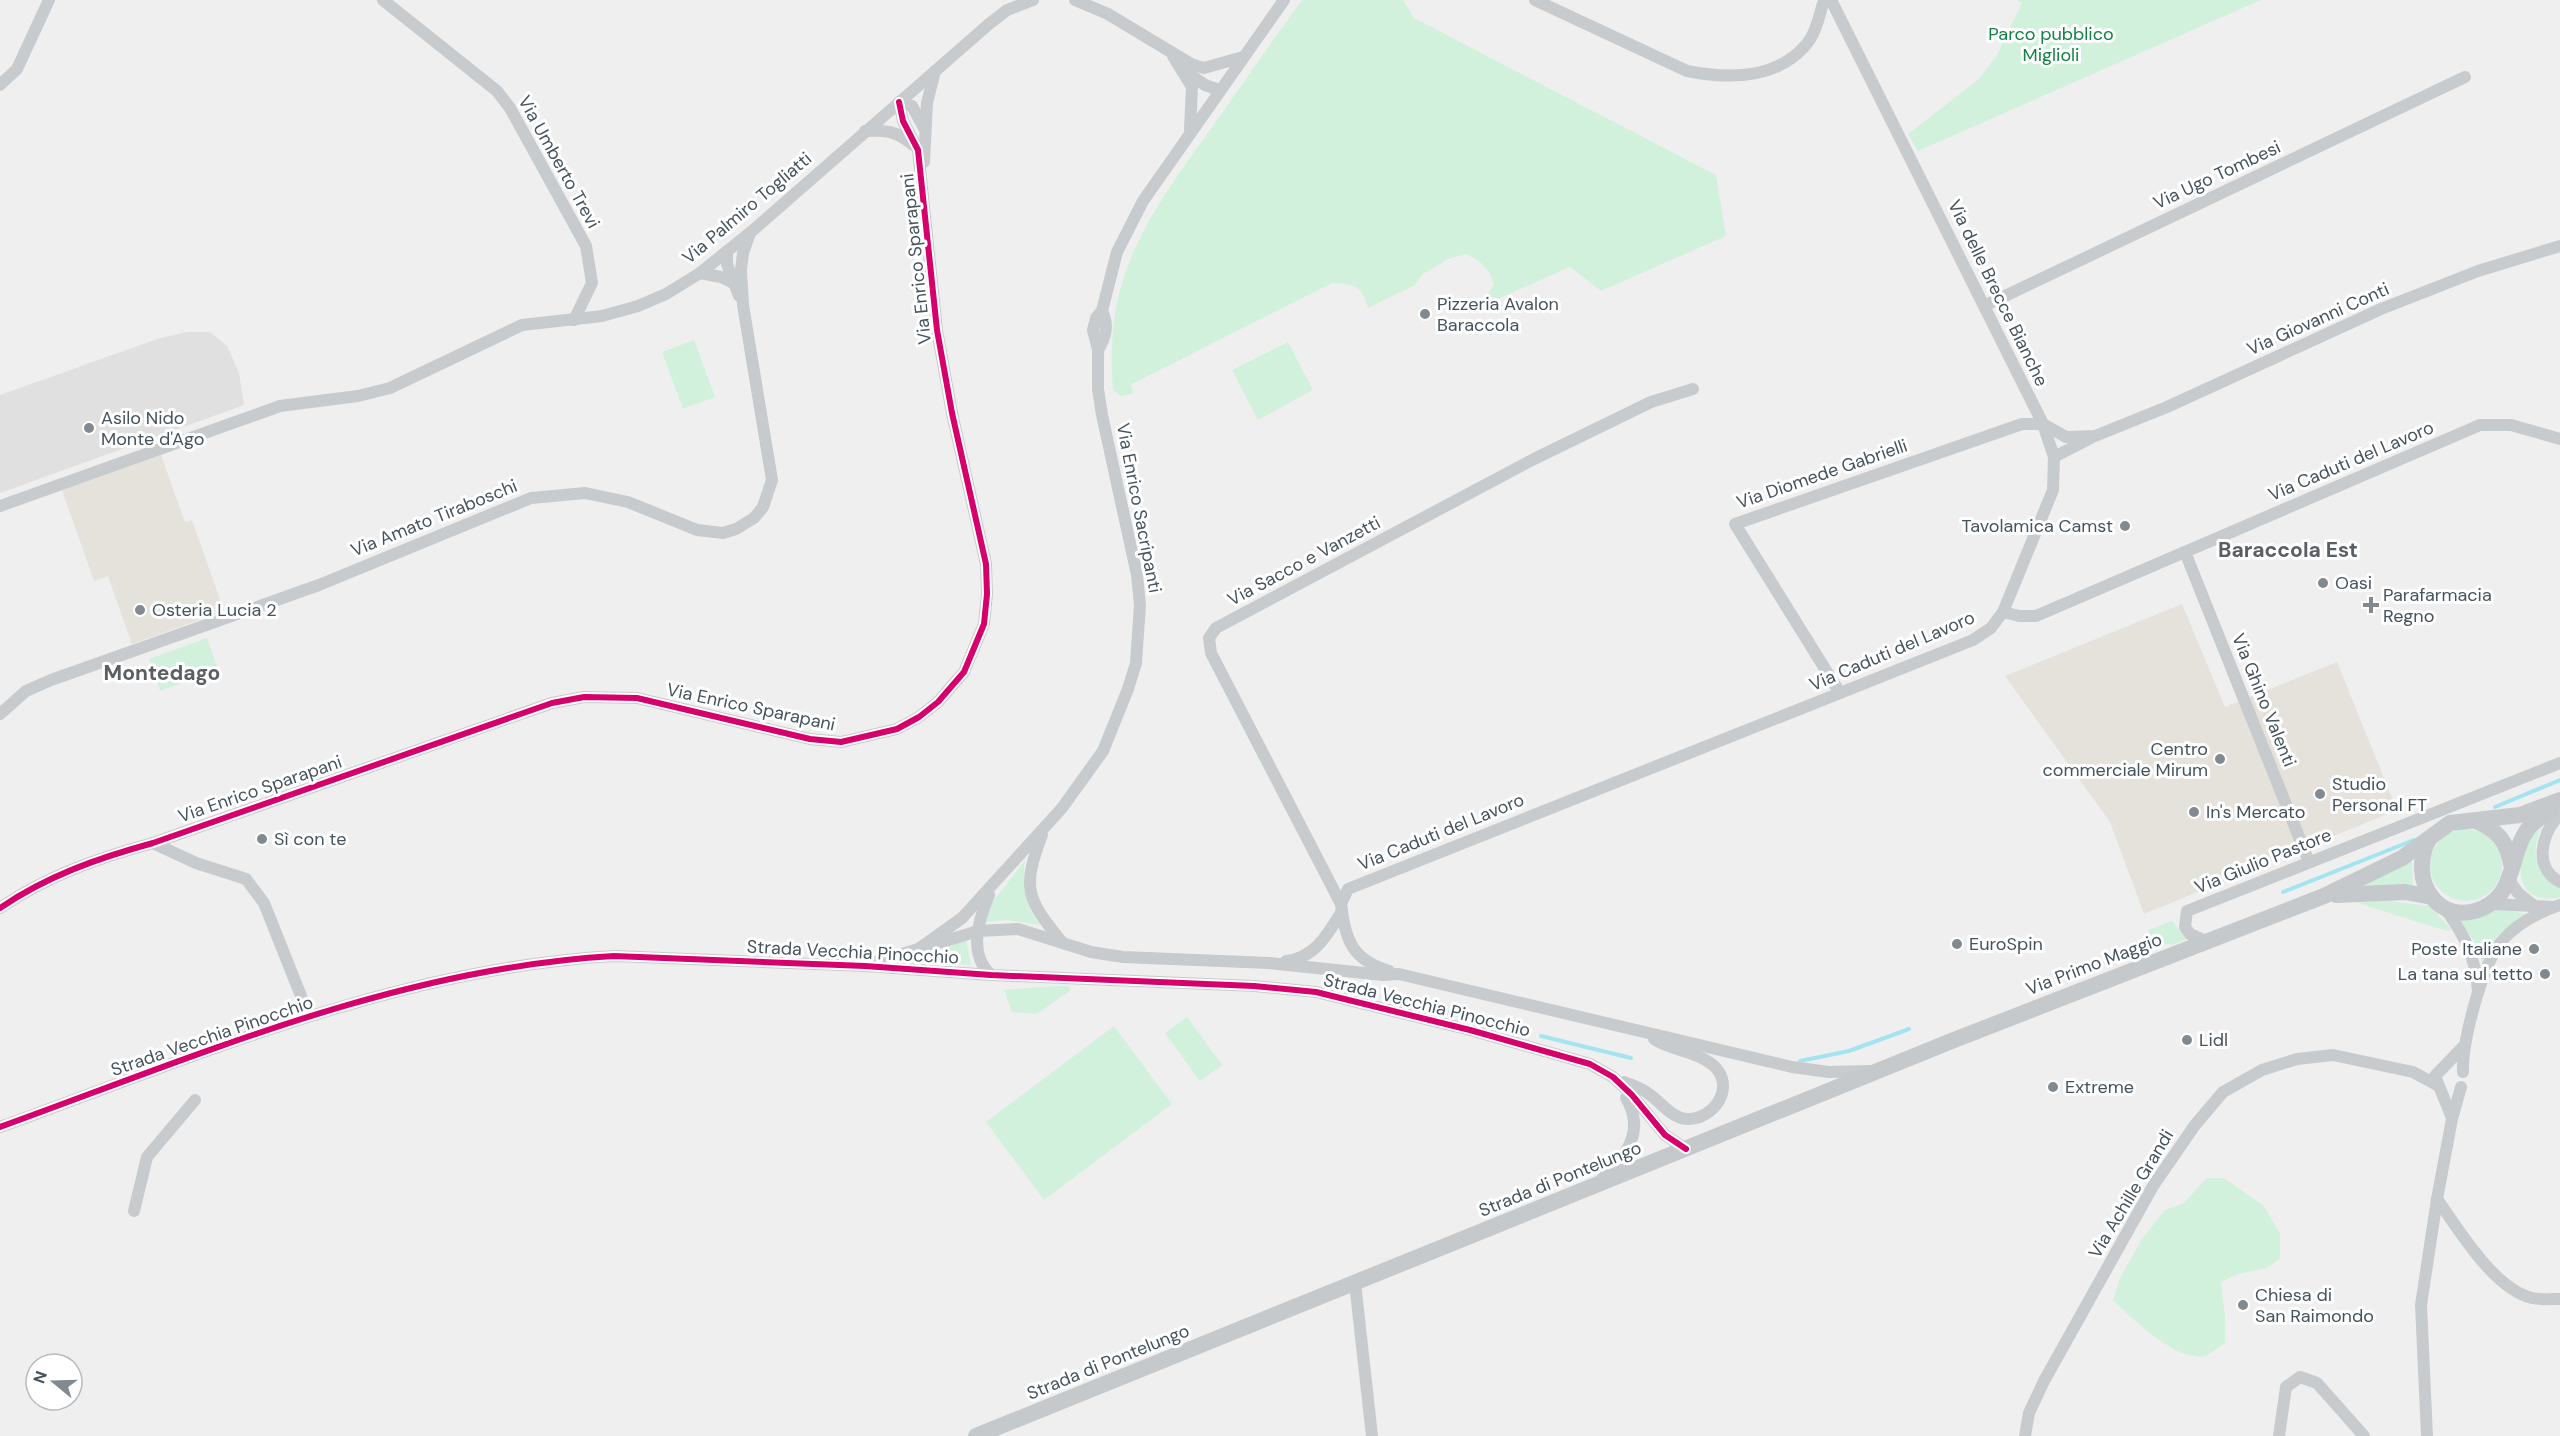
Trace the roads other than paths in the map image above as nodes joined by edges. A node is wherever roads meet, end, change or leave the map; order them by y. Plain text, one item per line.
1 (49, 0) edge
2 (383, 0) edge
3 (1033, 0) edge
4 (1075, 0) edge
5 (1284, 0) edge
6 (1535, 0) edge
7 (1824, 0) edge
8 (1831, 0) edge
9 (1546, 3) edge
10 (1244, 57) junction
11 (1187, 67) junction
12 (935, 71) junction
13 (2465, 77) dead end
14 (0, 85) edge
15 (1219, 90) junction
16 (899, 102) junction
17 (865, 131) junction
18 (1190, 132) junction
19 (926, 133) junction
20 (918, 150) junction
21 (923, 178) junction
22 (751, 232) junction
23 (2560, 246) edge
24 (727, 252) junction
25 (741, 270) junction
26 (700, 273) junction
27 (733, 283) junction
28 (743, 305) junction
29 (1984, 306) junction
30 (574, 320) junction
31 (1694, 388) dead end
32 (2043, 424) junction
33 (2095, 436) junction
34 (2560, 439) edge
35 (2054, 458) junction
36 (0, 506) edge
37 (2185, 552) junction
38 (2003, 612) junction
39 (1840, 693) junction
40 (0, 714) edge
41 (2560, 763) edge
42 (2560, 800) edge
43 (2560, 805) edge
44 (2560, 814) edge
45 (2476, 821) junction
46 (1045, 827) junction
47 (2429, 838) junction
48 (153, 843) junction
49 (2309, 862) junction
50 (2510, 872) junction
51 (2560, 882) edge
52 (992, 889) junction
53 (2324, 896) junction
54 (2432, 897) junction
55 (2492, 904) junction
56 (2533, 905) junction
57 (2557, 906) edge
58 (1341, 907) junction
59 (0, 908) edge
60 (2445, 908) junction
61 (978, 931) junction
62 (1061, 941) junction
63 (2205, 941) junction
64 (920, 948) junction
65 (1269, 963) junction
66 (865, 966) junction
67 (1399, 974) junction
68 (991, 975) junction
69 (2478, 997) junction
70 (309, 1016) junction
71 (1646, 1033) junction
72 (2463, 1047) junction
73 (2443, 1066) junction
74 (1879, 1070) junction
75 (2413, 1072) junction
76 (2463, 1072) junction
77 (1613, 1077) junction
78 (2438, 1087) junction
79 (2461, 1087) junction
80 (195, 1100) dead end
81 (2452, 1119) junction
82 (0, 1127) edge
83 (1686, 1149) junction
84 (1596, 1185) junction
85 (2437, 1199) junction
86 (134, 1211) dead end
87 (1355, 1283) junction
88 (2560, 1299) edge
89 (976, 1436) edge
90 (1372, 1436) edge
91 (2025, 1436) edge
92 (2279, 1436) edge
93 (2364, 1436) edge
94 (2427, 1436) edge

1 - 14 street
2 - 30 street, Via Umberto Trevi
3 - 12 street, Via Palmiro Togliatti
4 - 11 street
5 - 10 street, Via Enrico Sacripanti
6 - 9 street
7 - 9 street
8 - 29 street, Via delle Brecce Bianche
10 - 11 street
10 - 15 street, Via Enrico Sacripanti
11 - 15 street
11 - 18 street
12 - 16 street, Via Palmiro Togliatti
12 - 19 street, Via Enrico Sparapani
13 - 29 street, Via Ugo Tombesi
15 - 18 street, Via Enrico Sacripanti
16 - 17 street, Via Palmiro Togliatti
16 - 19 street
16 - 20 street, Via Enrico Sparapani
17 - 20 street, Via Enrico Sparapani
17 - 22 street, Via Palmiro Togliatti
18 - 46 street, Via Enrico Sacripanti
19 - 21 street, Via Enrico Sparapani
20 - 21 street, Via Enrico Sparapani
21 - 48 street, Via Enrico Sparapani
22 - 24 street, Via Palmiro Togliatti
22 - 25 street, Via Amato Tiraboschi
23 - 33 street, Via Giovanni Conti
24 - 25 street
24 - 26 street, Via Palmiro Togliatti
24 - 27 street, Via Amato Tiraboschi
25 - 28 street, Via Amato Tiraboschi
26 - 27 street
26 - 30 street, Via Palmiro Togliatti
27 - 28 street, Via Amato Tiraboschi
28 - 40 street, Via Amato Tiraboschi
29 - 32 street, Via delle Brecce Bianche
30 - 36 street, Via Palmiro Togliatti
31 - 58 street, Via Sacco e Vanzetti
32 - 33 street, Via Giovanni Conti
32 - 35 street, Via delle Brecce Bianche
32 - 39 street, Via Diomede Gabrielli
33 - 35 street, Via Giovanni Conti
34 - 37 street, Via Caduti del Lavoro
35 - 38 street, Via delle Brecce Bianche
37 - 38 street, Via Caduti del Lavoro
37 - 49 street, Via Ghino Valenti
38 - 39 street, Via Caduti del Lavoro
39 - 58 street, Via Caduti del Lavoro
41 - 49 street, Via Giulio Pastore
42 - 45 main road, Via Primo Maggio
43 - 50 main road
44 - 51 street
45 - 47 main road, Via Primo Maggio
45 - 50 main road
46 - 52 street, Via Enrico Sacripanti
46 - 62 street, Via Enrico Sacripanti
47 - 53 main road, Via Primo Maggio
47 - 54 main road
48 - 59 street, Via Enrico Sparapani
48 - 70 street, Via Enrico Sparapani
49 - 63 street, Via Giulio Pastore
50 - 55 main road
50 - 56 street
52 - 61 street, Via Enrico Sacripanti
52 - 64 street, Via Enrico Sacripanti
53 - 54 main road, Via Primo Maggio
53 - 63 main road, Via Primo Maggio
54 - 60 main road
55 - 56 street
55 - 60 main road
56 - 57 street
57 - 69 street
58 - 65 street
58 - 67 street, Via Sacco e Vanzetti
60 - 69 street
61 - 62 street, Strada Vecchia Pinocchio
61 - 64 street, Strada Vecchia Pinocchio
61 - 68 street, Strada Vecchia Pinocchio
62 - 65 street, Strada Vecchia Pinocchio
63 - 74 main road, Via Primo Maggio
64 - 66 street, Strada Vecchia Pinocchio
65 - 67 street, Strada Vecchia Pinocchio
66 - 68 street, Strada Vecchia Pinocchio
66 - 70 street, Strada Vecchia Pinocchio
67 - 71 street, Strada Vecchia Pinocchio
68 - 77 street, Strada Vecchia Pinocchio
69 - 72 street
70 - 82 street, Strada Vecchia Pinocchio
71 - 74 street, Strada Vecchia Pinocchio
71 - 77 street
72 - 73 street
72 - 76 street
73 - 75 street, Via Achille Grandi
73 - 76 street
73 - 78 street
74 - 83 main road, Strada di Pontelungo
75 - 78 street, Via Achille Grandi
75 - 91 street, Via Achille Grandi
76 - 79 street
77 - 83 street, Strada Vecchia Pinocchio
77 - 84 street, Strada Vecchia Pinocchio
78 - 79 street
78 - 81 street
79 - 81 street
80 - 86 street
81 - 85 street
83 - 84 main road, Strada di Pontelungo
84 - 87 main road, Strada di Pontelungo
85 - 88 street
85 - 94 street
87 - 89 main road, Strada di Pontelungo
87 - 90 street
92 - 93 street

